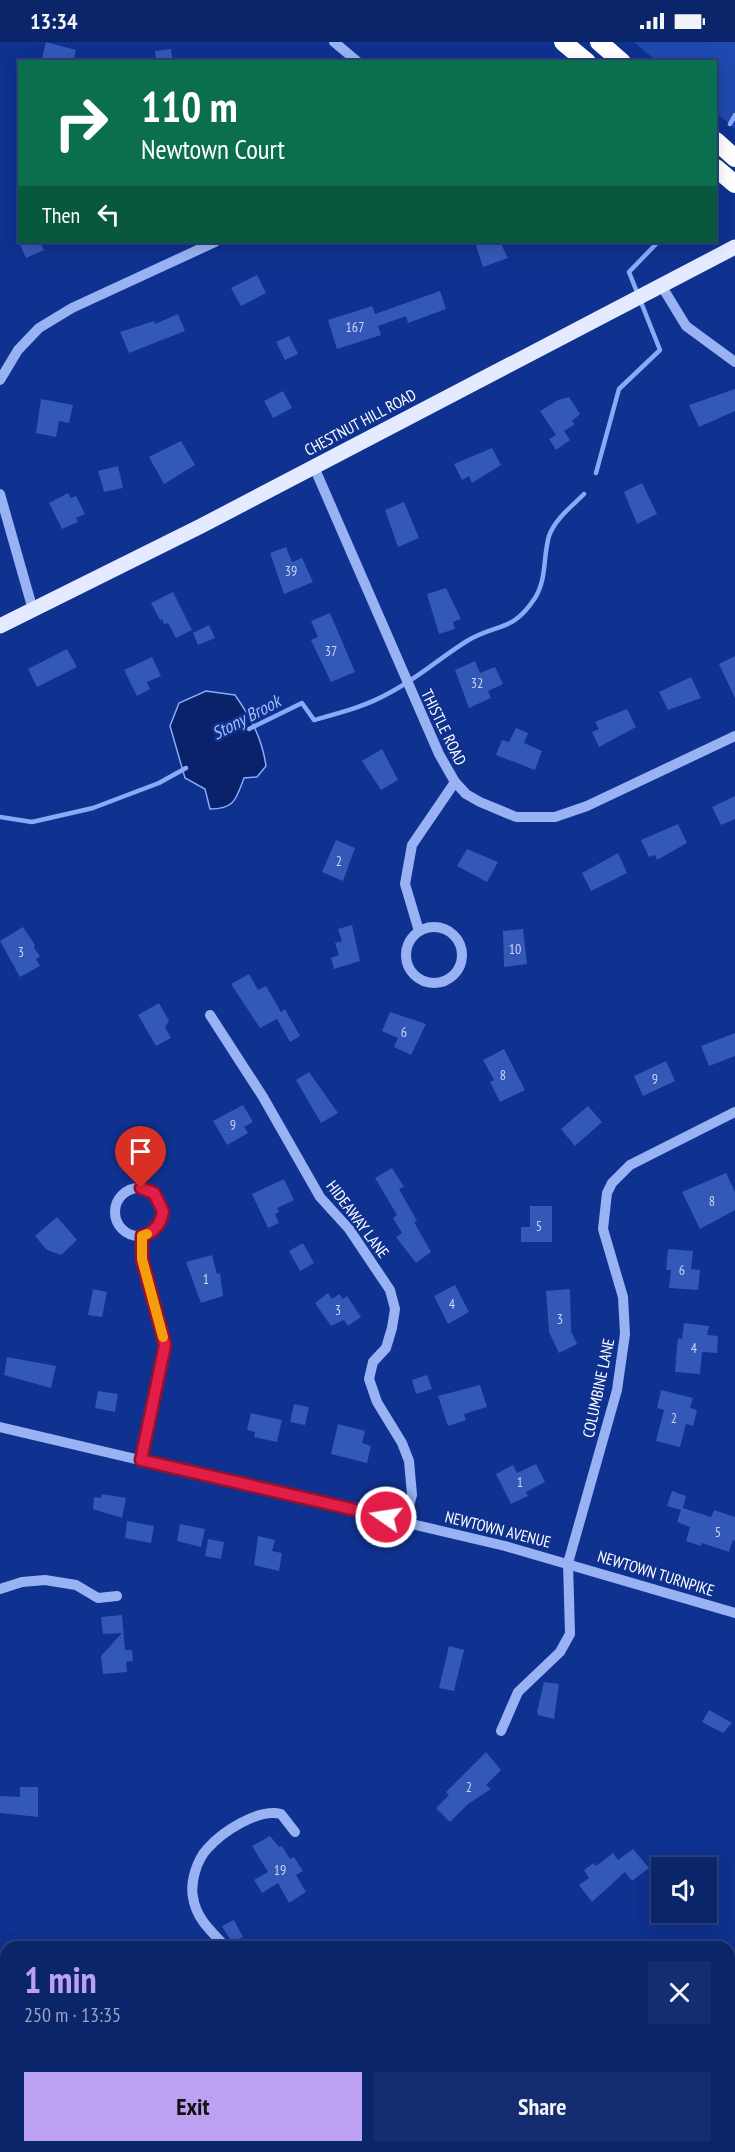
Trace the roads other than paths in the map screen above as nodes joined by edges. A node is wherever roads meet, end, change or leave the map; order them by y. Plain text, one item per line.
1 (334, 42) edge
2 (563, 42) edge
3 (599, 42) edge
4 (356, 60) edge
5 (585, 60) edge
6 (620, 60) edge
7 (717, 142) edge
8 (735, 158) edge
9 (717, 169) edge
10 (735, 184) edge
11 (213, 243) edge
12 (735, 247) edge
13 (659, 286) junction
14 (735, 362) edge
15 (0, 380) edge
16 (314, 468) junction
17 (0, 494) edge
18 (33, 610) junction
19 (0, 626) edge
20 (735, 736) edge
21 (455, 782) junction
22 (419, 930) junction
23 (210, 1015) dead end
24 (735, 1112) edge
25 (142, 1236) junction
26 (0, 1427) edge
27 (141, 1460) junction
28 (405, 1521) junction
29 (568, 1563) junction
30 (0, 1588) edge
31 (117, 1596) dead end
32 (735, 1613) edge
33 (501, 1731) dead end
34 (295, 1832) dead end
35 (221, 1941) edge

1 - 4 street
2 - 5 highway
3 - 6 highway
7 - 8 highway
9 - 10 highway
11 - 15 street
12 - 13 main road, CHESTNUT HILL ROAD
13 - 14 street
13 - 16 main road, CHESTNUT HILL ROAD
16 - 18 main road, CHESTNUT HILL ROAD
16 - 21 street, THISTLE ROAD
17 - 18 street
18 - 19 main road, CHESTNUT HILL ROAD
20 - 21 street, THISTLE ROAD
21 - 22 street
22 - 22 street
23 - 28 street, HIDEAWAY LANE
24 - 29 street, COLUMBINE LANE
25 - 25 street
25 - 27 street
26 - 27 street, NEWTOWN AVENUE
27 - 28 street, NEWTOWN AVENUE
28 - 29 street, NEWTOWN AVENUE
29 - 32 street, NEWTOWN TURNPIKE
29 - 33 street, COLUMBINE LANE
30 - 31 street
34 - 35 street

